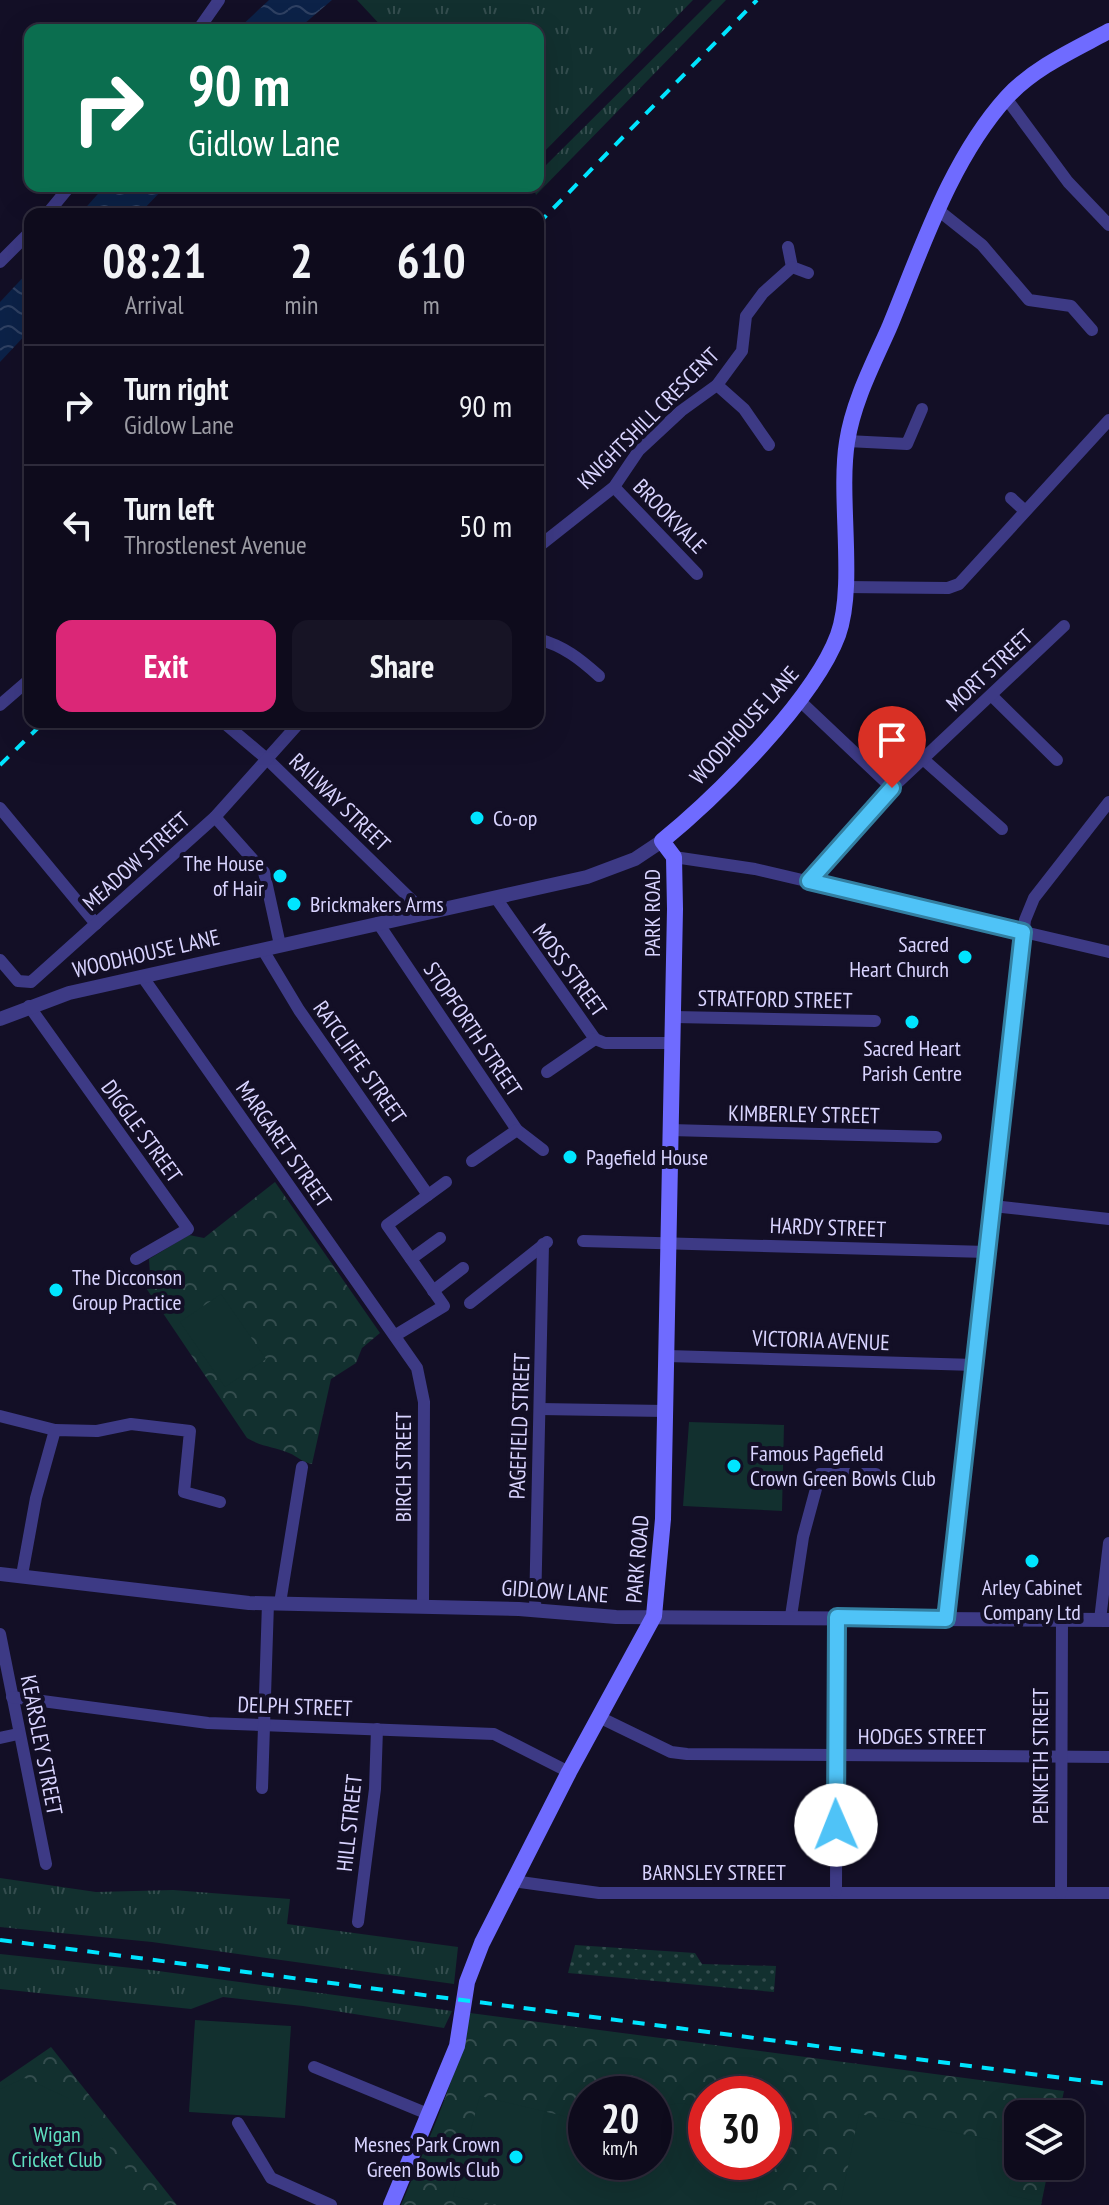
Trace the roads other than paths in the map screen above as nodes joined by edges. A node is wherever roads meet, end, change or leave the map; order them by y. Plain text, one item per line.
1 (219, 0) edge
2 (202, 24) edge
3 (1108, 34) edge
4 (1006, 98) junction
5 (65, 192) edge
6 (52, 208) edge
7 (938, 210) junction
8 (1109, 225) edge
9 (24, 238) edge
10 (788, 247) dead end
11 (0, 262) edge
12 (792, 267) junction
13 (808, 273) dead end
14 (1092, 330) dead end
15 (717, 385) junction
16 (922, 409) dead end
17 (1109, 420) edge
18 (847, 441) junction
19 (769, 445) dead end
20 (614, 487) junction
21 (1011, 498) dead end
22 (1025, 511) junction
23 (544, 542) edge
24 (697, 574) dead end
25 (844, 587) junction
26 (1064, 626) dead end
27 (544, 641) edge
28 (599, 676) dead end
29 (24, 684) edge
30 (992, 696) junction
31 (800, 701) junction
32 (0, 705) edge
33 (230, 728) edge
34 (295, 728) edge
35 (923, 759) junction
36 (268, 760) junction
37 (1057, 760) dead end
38 (892, 788) junction
39 (1109, 802) edge
40 (0, 808) edge
41 (215, 817) junction
42 (1002, 829) dead end
43 (662, 841) junction
44 (674, 857) junction
45 (809, 881) junction
46 (496, 898) junction
47 (425, 913) junction
48 (378, 923) junction
49 (96, 924) junction
50 (1023, 932) junction
51 (280, 945) junction
52 (263, 950) junction
53 (1109, 952) edge
54 (0, 960) edge
55 (142, 976) junction
56 (29, 1006) junction
57 (674, 1017) junction
58 (0, 1019) edge
59 (875, 1021) dead end
60 (595, 1039) junction
61 (673, 1043) junction
62 (547, 1072) dead end
63 (517, 1130) junction
64 (670, 1130) junction
65 (936, 1137) dead end
66 (543, 1150) dead end
67 (472, 1161) dead end
68 (446, 1182) dead end
69 (428, 1195) junction
70 (993, 1206) junction
71 (1109, 1219) edge
72 (440, 1238) dead end
73 (583, 1241) dead end
74 (669, 1241) junction
75 (987, 1252) junction
76 (136, 1259) dead end
77 (411, 1259) junction
78 (463, 1268) dead end
79 (433, 1291) junction
80 (470, 1303) dead end
81 (396, 1335) junction
82 (667, 1356) junction
83 (975, 1365) junction
84 (540, 1409) junction
85 (665, 1411) junction
86 (0, 1416) edge
87 (55, 1430) junction
88 (302, 1467) dead end
89 (876, 1474) dead end
90 (220, 1502) dead end
91 (1109, 1543) edge
92 (0, 1574) edge
93 (22, 1575) junction
94 (274, 1603) junction
95 (423, 1606) junction
96 (535, 1610) junction
97 (654, 1616) junction
98 (791, 1616) junction
99 (837, 1617) junction
100 (946, 1619) junction
101 (1062, 1619) junction
102 (1104, 1620) edge
103 (0, 1634) edge
104 (12, 1697) junction
105 (599, 1717) junction
106 (263, 1726) junction
107 (377, 1729) junction
108 (18, 1734) junction
109 (0, 1738) edge
110 (836, 1756) junction
111 (1060, 1756) junction
112 (1109, 1757) edge
113 (569, 1772) junction
114 (262, 1788) dead end
115 (46, 1864) dead end
116 (513, 1881) junction
117 (836, 1891) junction
118 (1061, 1893) junction
119 (1109, 1893) edge
120 (358, 1922) dead end
121 (314, 2067) dead end
122 (428, 2114) junction
123 (238, 2123) dead end
124 (331, 2205) edge
125 (391, 2205) edge

1 - 2 street
3 - 4 main road, WOODHOUSE LANE
4 - 7 main road, WOODHOUSE LANE
4 - 8 street
5 - 6 street
7 - 14 street
7 - 18 main road, WOODHOUSE LANE
9 - 11 street
10 - 12 street
12 - 13 street
12 - 15 street, KNIGHTSHILL CRESCENT
15 - 19 street
15 - 20 street, KNIGHTSHILL CRESCENT
16 - 18 street
17 - 22 street
18 - 25 main road, WOODHOUSE LANE
20 - 23 street, KNIGHTSHILL CRESCENT
20 - 24 street, BROOKVALE
21 - 22 street
22 - 25 street
25 - 31 main road, WOODHOUSE LANE
26 - 30 street, MORT STREET
27 - 28 street
29 - 32 street
30 - 35 street, MORT STREET
30 - 37 street
31 - 38 street
31 - 43 main road, WOODHOUSE LANE
33 - 36 street, RAILWAY STREET
34 - 36 street
35 - 38 street, MORT STREET
35 - 42 street
36 - 41 street, MEADOW STREET
36 - 47 street, RAILWAY STREET
38 - 45 street, MORT STREET
39 - 50 street
40 - 49 street
41 - 49 street, MEADOW STREET
41 - 51 street
43 - 44 main road
43 - 46 street, WOODHOUSE LANE
44 - 45 street
44 - 57 main road, PARK ROAD
45 - 50 street
46 - 47 street, WOODHOUSE LANE
46 - 60 street, MOSS STREET
47 - 48 street, WOODHOUSE LANE
48 - 51 street, WOODHOUSE LANE
48 - 63 street, STOPFORTH STREET
49 - 54 street, MEADOW STREET
50 - 53 street
50 - 70 street
51 - 52 street, WOODHOUSE LANE
52 - 55 street, WOODHOUSE LANE
52 - 69 street, RATCLIFFE STREET
55 - 56 street, WOODHOUSE LANE
55 - 81 street, MARGARET STREET
56 - 58 street, WOODHOUSE LANE
56 - 76 street, DIGGLE STREET
57 - 59 street, STRATFORD STREET
57 - 61 main road, PARK ROAD
60 - 61 street, MOSS STREET
60 - 62 street
61 - 64 main road, PARK ROAD
63 - 66 street, STOPFORTH STREET
63 - 67 street
64 - 65 street, KIMBERLEY STREET
64 - 74 main road, PARK ROAD
68 - 69 street
69 - 77 street
70 - 71 street
70 - 75 street
72 - 77 street
73 - 74 street, HARDY STREET
74 - 75 street, HARDY STREET
74 - 82 main road, PARK ROAD
75 - 83 street
77 - 79 street
78 - 79 street
79 - 81 street
80 - 84 street, PAGEFIELD STREET
81 - 95 street, BIRCH STREET
82 - 83 street, VICTORIA AVENUE
82 - 85 main road, PARK ROAD
83 - 100 street
84 - 85 street
84 - 96 street, PAGEFIELD STREET
85 - 97 main road, PARK ROAD
86 - 87 street
87 - 90 street
87 - 93 street
88 - 94 street
89 - 98 street
91 - 102 street
92 - 93 street, GIDLOW LANE
93 - 94 street, GIDLOW LANE
94 - 95 street, GIDLOW LANE
94 - 106 street
95 - 96 street, GIDLOW LANE
96 - 97 street, GIDLOW LANE
97 - 98 street, GIDLOW LANE
97 - 105 main road, PARK ROAD
98 - 99 street, GIDLOW LANE
99 - 100 street, GIDLOW LANE
99 - 110 street
100 - 101 street, GIDLOW LANE
101 - 102 street, GIDLOW LANE
101 - 111 street, PENKETH STREET
103 - 104 street, KEARSLEY STREET
104 - 106 street, DELPH STREET
104 - 108 street, KEARSLEY STREET
105 - 110 street, HODGES STREET
105 - 113 main road, PARK ROAD
106 - 107 street, DELPH STREET
106 - 114 street
107 - 113 street, DELPH STREET
107 - 120 street, HILL STREET
108 - 109 street
108 - 115 street, KEARSLEY STREET
110 - 111 street, HODGES STREET
110 - 117 street
111 - 112 street, HODGES STREET
111 - 118 street, PENKETH STREET
113 - 116 main road, PARK ROAD
116 - 117 street, BARNSLEY STREET
116 - 122 main road, PARK ROAD
117 - 118 street, BARNSLEY STREET
118 - 119 street, BARNSLEY STREET
121 - 122 street
122 - 125 main road, PARK ROAD
123 - 124 street

